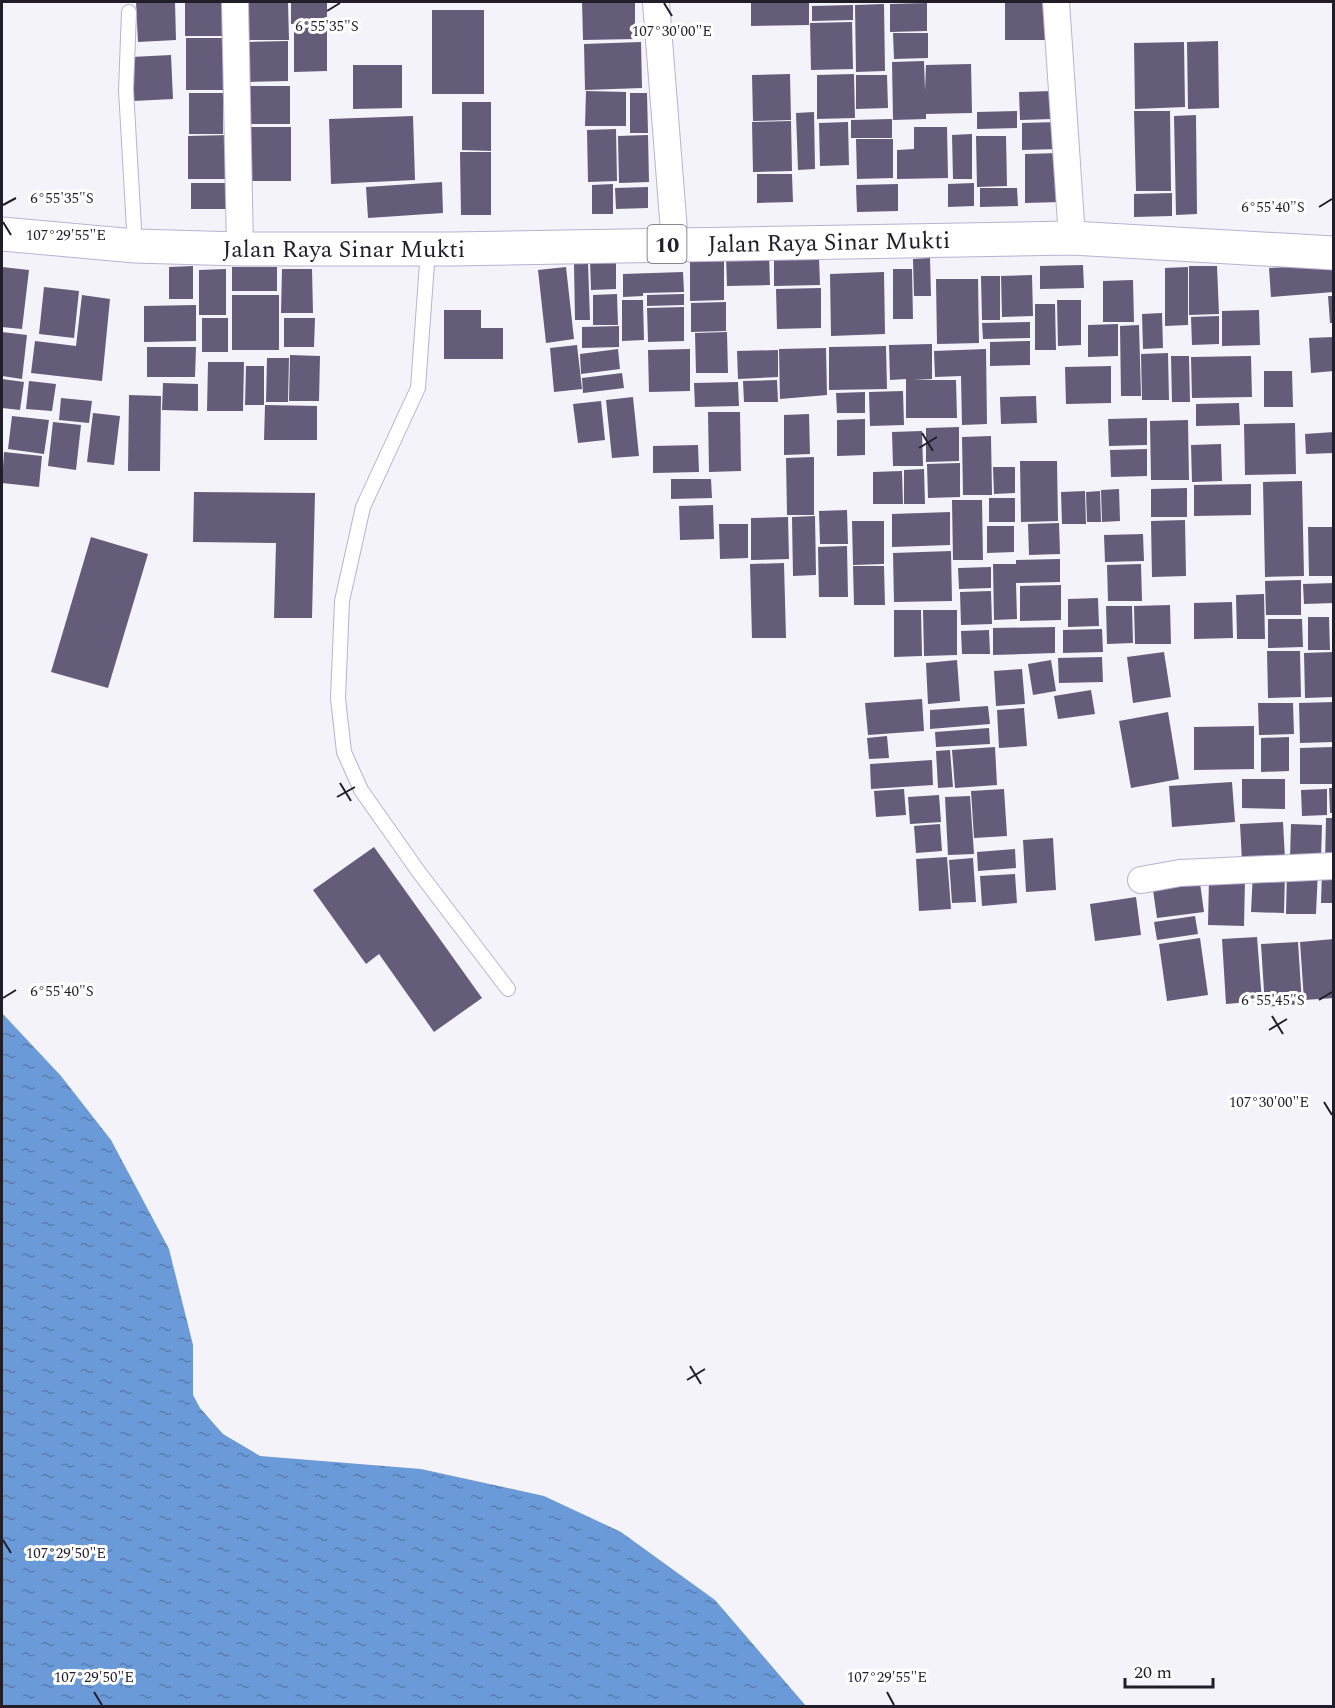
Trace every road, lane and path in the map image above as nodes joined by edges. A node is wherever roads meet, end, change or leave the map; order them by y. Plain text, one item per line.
1 (235, 2) edge
2 (656, 2) edge
3 (1056, 2) edge
4 (129, 12) dead end
5 (2, 234) edge
6 (1072, 238) junction
7 (675, 244) junction
8 (135, 246) junction
9 (240, 249) junction
10 (428, 249) junction
11 (1334, 254) edge
12 (1334, 866) edge
13 (1141, 880) dead end
14 (508, 989) dead end

1 - 9 street
2 - 7 street
3 - 6 street
4 - 8 lane
5 - 8 highway, Jalan Raya Sinar Mukti / 10
6 - 7 highway, Jalan Raya Sinar Mukti / 10
6 - 11 highway, Jalan Raya Sinar Mukti / 10
7 - 10 highway, Jalan Raya Sinar Mukti / 10
8 - 9 highway, Jalan Raya Sinar Mukti / 10
9 - 10 highway, Jalan Raya Sinar Mukti / 10
10 - 14 lane
12 - 13 street

